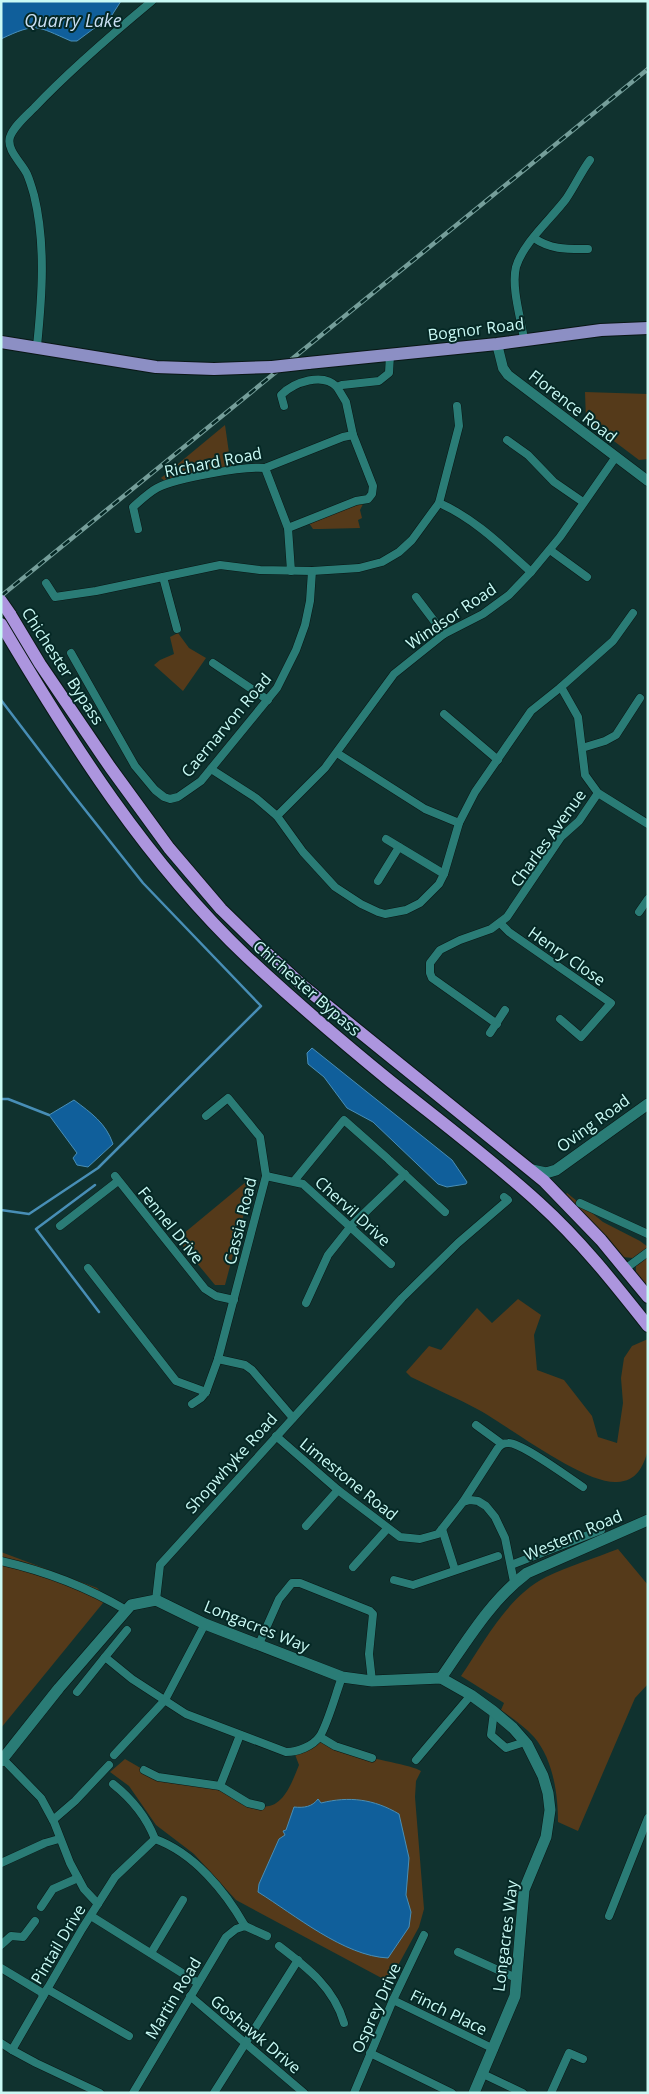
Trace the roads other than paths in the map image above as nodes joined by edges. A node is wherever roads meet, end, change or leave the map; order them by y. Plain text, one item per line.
1 (152, 1) edge
2 (5, 146) edge
3 (590, 160) dead end
4 (534, 238) junction
5 (588, 249) dead end
6 (648, 328) edge
7 (524, 339) junction
8 (1, 342) edge
9 (497, 344) junction
10 (37, 346) junction
11 (390, 355) junction
12 (337, 387) junction
13 (284, 406) dead end
14 (457, 406) dead end
15 (353, 435) junction
16 (507, 440) dead end
17 (615, 458) junction
18 (265, 468) junction
19 (647, 478) edge
20 (583, 502) junction
21 (439, 503) junction
22 (288, 528) junction
23 (138, 529) dead end
24 (550, 550) junction
25 (291, 571) junction
26 (312, 571) junction
27 (532, 572) junction
28 (587, 576) dead end
29 (163, 577) junction
30 (46, 583) dead end
31 (416, 597) dead end
32 (1, 601) edge
33 (633, 613) dead end
34 (5, 619) edge
35 (177, 629) dead end
36 (444, 634) junction
37 (72, 653) dead end
38 (213, 662) dead end
39 (561, 688) junction
40 (640, 698) dead end
41 (268, 700) junction
42 (444, 714) dead end
43 (582, 748) junction
44 (336, 753) junction
45 (498, 760) junction
46 (211, 770) junction
47 (598, 793) junction
48 (277, 816) junction
49 (459, 823) junction
50 (648, 824) edge
51 (386, 839) dead end
52 (398, 847) junction
53 (444, 874) junction
54 (378, 881) dead end
55 (648, 898) edge
56 (640, 912) dead end
57 (500, 923) junction
58 (506, 1010) dead end
59 (560, 1019) dead end
60 (497, 1024) junction
61 (490, 1033) dead end
62 (648, 1104) edge
63 (206, 1116) dead end
64 (558, 1169) junction
65 (532, 1170) junction
66 (405, 1174) junction
67 (266, 1176) junction
68 (294, 1181) junction
69 (558, 1195) junction
70 (504, 1197) dead end
71 (580, 1203) dead end
72 (446, 1212) dead end
73 (60, 1226) dead end
74 (350, 1226) junction
75 (648, 1234) edge
76 (648, 1252) edge
77 (391, 1264) dead end
78 (88, 1268) dead end
79 (625, 1269) junction
80 (648, 1297) edge
81 (234, 1300) junction
82 (306, 1302) dead end
83 (648, 1326) edge
84 (218, 1359) junction
85 (206, 1392) junction
86 (192, 1404) dead end
87 (293, 1418) junction
88 (476, 1425) dead end
89 (276, 1436) junction
90 (502, 1444) junction
91 (583, 1487) dead end
92 (338, 1490) junction
93 (463, 1502) junction
94 (648, 1520) edge
95 (306, 1526) dead end
96 (387, 1529) junction
97 (442, 1529) junction
98 (601, 1530) dead end
99 (498, 1556) dead end
100 (1, 1561) edge
101 (511, 1565) junction
102 (353, 1567) dead end
103 (455, 1570) junction
104 (394, 1580) dead end
105 (514, 1582) junction
106 (156, 1600) junction
107 (126, 1610) junction
108 (205, 1624) junction
109 (127, 1630) dead end
110 (260, 1644) junction
111 (105, 1657) junction
112 (342, 1677) junction
113 (441, 1678) junction
114 (372, 1681) junction
115 (77, 1692) dead end
116 (471, 1695) junction
117 (165, 1700) junction
118 (494, 1712) junction
119 (240, 1735) junction
120 (320, 1737) junction
121 (525, 1742) junction
122 (114, 1755) dead end
123 (372, 1758) dead end
124 (2, 1760) edge
125 (416, 1760) dead end
126 (108, 1765) dead end
127 (144, 1770) dead end
128 (113, 1784) dead end
129 (220, 1786) junction
130 (261, 1806) dead end
131 (648, 1818) edge
132 (53, 1820) junction
133 (60, 1839) junction
134 (155, 1839) junction
135 (1, 1862) edge
136 (78, 1878) junction
137 (183, 1900) dead end
138 (98, 1904) junction
139 (41, 1907) dead end
140 (90, 1916) junction
141 (609, 1916) dead end
142 (35, 1921) dead end
143 (245, 1926) junction
144 (424, 1935) dead end
145 (267, 1936) dead end
146 (1, 1945) edge
147 (280, 1946) dead end
148 (458, 1952) dead end
149 (150, 1953) junction
150 (298, 1960) junction
151 (1, 1968) edge
152 (516, 1978) junction
153 (198, 1983) junction
154 (45, 1992) junction
155 (190, 1996) junction
156 (393, 2000) junction
157 (344, 2023) dead end
158 (129, 2036) dead end
159 (1, 2043) edge
160 (245, 2043) junction
161 (494, 2049) junction
162 (12, 2050) junction
163 (370, 2053) junction
164 (583, 2059) dead end
165 (483, 2074) junction
166 (100, 2093) edge
167 (133, 2093) edge
168 (214, 2093) edge
169 (304, 2093) edge
170 (354, 2093) edge
171 (452, 2093) edge
172 (474, 2093) edge
173 (524, 2093) edge
174 (551, 2093) edge

1 - 2 street
2 - 10 street
3 - 4 street
4 - 5 street
4 - 7 street
6 - 7 main road, Bognor Road
7 - 9 main road, Bognor Road
8 - 10 main road, Bognor Road
9 - 11 main road, Bognor Road
9 - 17 street, Florence Road
10 - 11 main road, Bognor Road, bridge
11 - 12 street
12 - 13 street
12 - 15 street
14 - 21 street
15 - 18 street, Richard Road
15 - 22 street
16 - 20 street
17 - 19 street, Florence Road
17 - 20 street, Windsor Road
18 - 22 street
18 - 23 street, Richard Road
20 - 24 street, Windsor Road
21 - 26 street
21 - 27 street
22 - 25 street
24 - 27 street, Windsor Road
24 - 28 street
25 - 26 street
25 - 29 street
26 - 41 street, Caernarvon Road
27 - 36 street, Windsor Road
29 - 30 street
29 - 35 street
31 - 36 street
32 - 34 highway, Chichester Bypass, bridge
33 - 39 street
34 - 65 highway, Chichester Bypass
34 - 83 highway, Chichester Bypass
36 - 44 street, Windsor Road
37 - 46 street, Caernarvon Road
38 - 41 street
39 - 43 street, Charles Avenue
39 - 45 street
40 - 43 street
41 - 46 street, Caernarvon Road
42 - 45 street
43 - 47 street, Charles Avenue
44 - 48 street, Windsor Road
44 - 49 street
45 - 49 street
46 - 48 street
47 - 50 street, Charles Avenue
47 - 57 street, Charles Avenue
48 - 53 street
49 - 53 street
51 - 52 street
52 - 53 street
52 - 54 street
55 - 56 street
57 - 59 street, Henry Close
57 - 60 street
58 - 60 street
60 - 61 street
62 - 64 main road, Oving Road
63 - 67 street, Cassia Road
64 - 65 main road, Oving Road
64 - 69 main road, Oving Road
65 - 69 highway, Chichester Bypass
66 - 68 street
66 - 72 street
66 - 74 street
67 - 68 street, Chervil Drive
67 - 81 street, Cassia Road
68 - 74 street, Chervil Drive
69 - 79 highway, Chichester Bypass
70 - 87 street, Shopwhyke Road
71 - 75 street
73 - 81 street, Fennel Drive
74 - 77 street, Chervil Drive
74 - 82 street
76 - 79 street
78 - 85 street
79 - 80 highway, Chichester Bypass
81 - 84 street, Cassia Road
84 - 85 street, Cassia Road
84 - 87 street
85 - 86 street, Cassia Road
87 - 89 street, Shopwhyke Road
88 - 90 street
89 - 92 street, Limestone Road
89 - 106 street, Shopwhyke Road
90 - 91 street
90 - 93 street, Limestone Road
92 - 95 street
92 - 96 street, Limestone Road
93 - 97 street, Limestone Road
93 - 101 street
94 - 105 main road, Western Road
96 - 97 street, Limestone Road
96 - 102 street
97 - 103 street
98 - 101 street
99 - 103 street
100 - 107 street
101 - 105 street
103 - 104 street
105 - 113 main road, Western Road
106 - 107 main road
106 - 108 main road, Longacres Way
107 - 124 main road
108 - 110 main road, Longacres Way
108 - 117 street
109 - 111 street
110 - 112 main road, Longacres Way
110 - 114 street
111 - 115 street
111 - 117 street
112 - 114 main road, Longacres Way
112 - 120 street
113 - 114 main road, Longacres Way
113 - 116 main road, Longacres Way
116 - 118 main road, Longacres Way
116 - 125 street
117 - 119 street
117 - 122 street
118 - 121 main road, Longacres Way
118 - 121 street
119 - 120 street
119 - 129 street
120 - 123 street
121 - 152 main road, Longacres Way
124 - 132 street
126 - 132 street
127 - 129 street
128 - 134 street
129 - 130 street
131 - 141 street
132 - 133 street
133 - 135 street
133 - 136 street
134 - 138 street, Pintail Drive
134 - 143 street
136 - 138 street
136 - 139 street
137 - 149 street
138 - 140 street, Pintail Drive
140 - 149 street
140 - 154 street, Pintail Drive
142 - 146 street
143 - 145 street
143 - 153 street, Martin Road
144 - 156 street, Osprey Drive
147 - 150 street
148 - 152 street
149 - 153 street
150 - 157 street
150 - 160 street
151 - 154 street
152 - 161 main road, Longacres Way
153 - 155 street, Martin Road
154 - 158 street
154 - 162 street, Pintail Drive
155 - 160 street, Goshawk Drive
155 - 167 street, Martin Road
156 - 161 street, Finch Place
156 - 163 street, Osprey Drive
159 - 162 street
160 - 168 street
160 - 169 street, Goshawk Drive
161 - 165 main road, Longacres Way
162 - 166 street
163 - 170 street, Osprey Drive
163 - 171 street
164 - 174 street
165 - 172 main road, Longacres Way
165 - 173 street

